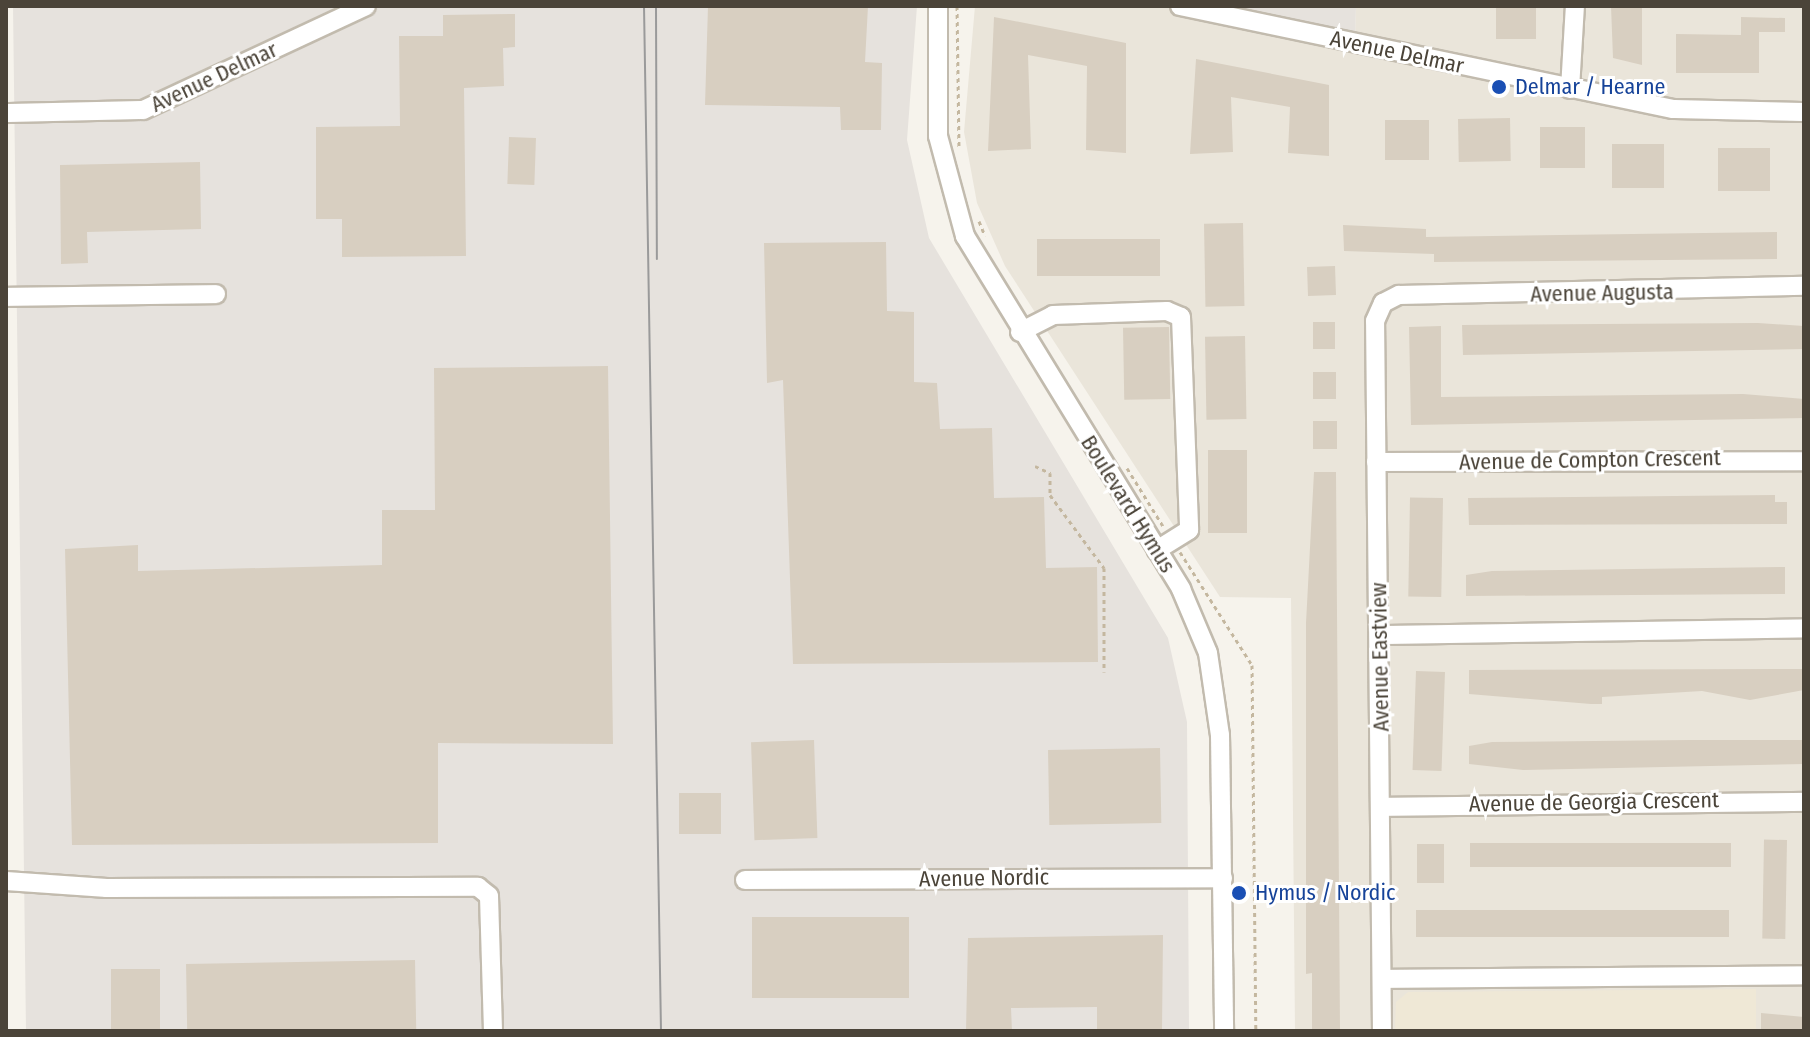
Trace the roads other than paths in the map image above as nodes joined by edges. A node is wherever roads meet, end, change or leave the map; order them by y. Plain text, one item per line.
1 (366, 6) edge
2 (938, 6) edge
3 (1180, 6) edge
4 (1575, 6) edge
5 (1570, 89) junction
6 (1804, 112) edge
7 (6, 113) edge
8 (1804, 286) edge
9 (216, 294) dead end
10 (1399, 295) joint
11 (6, 297) edge
12 (1020, 332) junction
13 (1804, 461) edge
14 (1376, 462) junction
15 (1157, 550) junction
16 (1804, 628) edge
17 (1379, 635) junction
18 (1804, 802) edge
19 (1382, 807) junction
20 (1223, 878) junction
21 (745, 880) dead end
22 (6, 881) edge
23 (1804, 975) edge
24 (1382, 979) junction
25 (493, 1031) edge
26 (1224, 1031) edge
27 (1382, 1031) edge

1 - 7 street, Avenue Delmar
2 - 12 street, Boulevard Hymus
3 - 5 street, Avenue Delmar
4 - 5 street
5 - 6 street, Avenue Delmar
8 - 10 street, Avenue Augusta
9 - 11 street
10 - 14 street, Avenue Eastview
12 - 15 street, Boulevard Hymus
12 - 15 street
13 - 14 street, Avenue de Compton Crescent
14 - 17 street, Avenue Eastview
15 - 20 street, Boulevard Hymus
16 - 17 street
17 - 19 street, Avenue Eastview
18 - 19 street, Avenue de Georgia Crescent
19 - 24 street, Avenue Eastview
20 - 21 street, Avenue Nordic
20 - 26 street, Boulevard Hymus
22 - 25 street
23 - 24 street
24 - 27 street, Avenue Eastview

